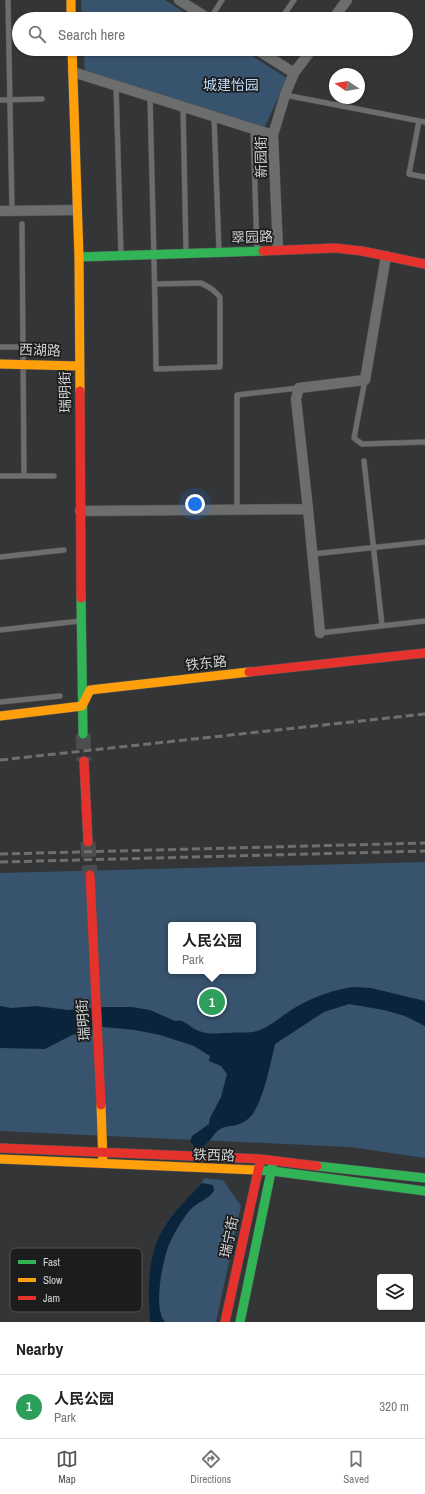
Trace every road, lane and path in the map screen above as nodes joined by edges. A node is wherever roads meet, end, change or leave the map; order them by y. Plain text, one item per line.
1 (8, 0) edge
2 (71, 0) edge
3 (222, 0) edge
4 (294, 0) edge
5 (347, 0) edge
6 (182, 1) edge
7 (72, 12) edge
8 (199, 12) edge
9 (214, 12) edge
10 (286, 12) edge
11 (338, 12) edge
12 (72, 56) edge
13 (268, 56) edge
14 (307, 56) edge
15 (73, 72) junction
16 (294, 73) junction
17 (116, 85) junction
18 (285, 95) junction
19 (150, 96) junction
20 (42, 99) dead end
21 (0, 100) edge
22 (9, 100) junction
23 (183, 106) junction
24 (214, 116) junction
25 (422, 122) edge
26 (253, 128) junction
27 (273, 135) junction
28 (425, 177) edge
29 (12, 210) junction
30 (77, 210) junction
31 (0, 211) edge
32 (22, 224) dead end
33 (278, 250) junction
34 (257, 251) junction
35 (219, 252) junction
36 (186, 253) junction
37 (154, 254) junction
38 (121, 256) junction
39 (386, 256) junction
40 (79, 257) junction
41 (425, 264) edge
42 (155, 284) junction
43 (0, 347) edge
44 (24, 347) junction
45 (0, 364) edge
46 (24, 364) junction
47 (79, 366) junction
48 (365, 380) junction
49 (299, 388) junction
50 (425, 442) edge
51 (364, 461) dead end
52 (0, 476) edge
53 (24, 476) junction
54 (54, 476) dead end
55 (237, 509) junction
56 (308, 509) junction
57 (80, 511) junction
58 (425, 542) edge
59 (373, 547) junction
60 (64, 550) dead end
61 (313, 554) junction
62 (0, 557) edge
63 (81, 621) junction
64 (425, 621) edge
65 (382, 626) junction
66 (0, 630) edge
67 (320, 633) joint
68 (425, 653) edge
69 (60, 696) dead end
70 (0, 702) edge
71 (82, 706) junction
72 (0, 716) edge
73 (83, 734) tunnel mouth
74 (84, 761) tunnel mouth
75 (88, 842) tunnel mouth
76 (90, 875) tunnel mouth
77 (0, 1148) edge
78 (102, 1153) junction
79 (0, 1159) edge
80 (260, 1159) junction
81 (273, 1160) junction
82 (103, 1164) junction
83 (257, 1170) junction
84 (272, 1171) junction
85 (425, 1178) edge
86 (425, 1191) edge
87 (225, 1322) edge
88 (240, 1322) edge

1 - 22 lane
2 - 7 street
3 - 9 lane
4 - 10 lane
5 - 11 street
6 - 8 street
12 - 15 street, 瑞明街
13 - 16 street
14 - 16 street, 新园街
15 - 17 street
15 - 30 street, 瑞明街
16 - 18 street, 新园街
17 - 19 street
17 - 38 lane
18 - 25 lane
18 - 27 street, 新园街
19 - 23 street
19 - 37 lane
20 - 22 lane
21 - 22 lane
22 - 29 lane
23 - 24 street
23 - 36 lane
24 - 26 street
24 - 35 lane
25 - 28 lane
26 - 27 street
26 - 34 lane
27 - 33 street, 新园街
29 - 30 street
29 - 31 street
30 - 40 street, 瑞明街
32 - 44 lane
33 - 34 street, 翠园路
33 - 39 street, 翠园路
34 - 35 street, 翠园路
35 - 36 street, 翠园路
36 - 37 street, 翠园路
37 - 38 street, 翠园路
37 - 42 lane
38 - 40 street, 翠园路
39 - 41 street, 翠园路
39 - 48 street
40 - 47 street, 瑞明街
42 - 42 lane
43 - 44 lane
44 - 46 lane
45 - 46 street, 西湖路
46 - 47 street, 西湖路
46 - 53 lane
47 - 57 street, 瑞明街
48 - 49 street
48 - 50 lane
49 - 55 lane
49 - 56 street
51 - 59 lane
52 - 53 lane
53 - 54 lane
55 - 56 street
55 - 57 street
56 - 61 street
57 - 63 street, 瑞明街
58 - 59 lane
59 - 61 lane
59 - 65 lane
60 - 62 lane
61 - 67 street
63 - 66 lane
63 - 71 street, 瑞明街
64 - 65 lane
65 - 67 lane
68 - 71 street, 铁东路
69 - 70 lane
71 - 72 street
71 - 73 street, 瑞明街
74 - 75 street
76 - 78 street, 瑞明街
77 - 78 street, 铁西路
78 - 80 street, 铁西路
78 - 82 street, 瑞明街
79 - 82 street, 铁西路
80 - 81 street, 铁西路
80 - 83 street, 瑞宁街
81 - 84 street, 瑞宁街
81 - 85 street, 铁西路
82 - 83 street, 铁西路
83 - 84 street, 铁西路
83 - 87 street, 瑞宁街
84 - 86 street, 铁西路
84 - 88 street, 瑞宁街

